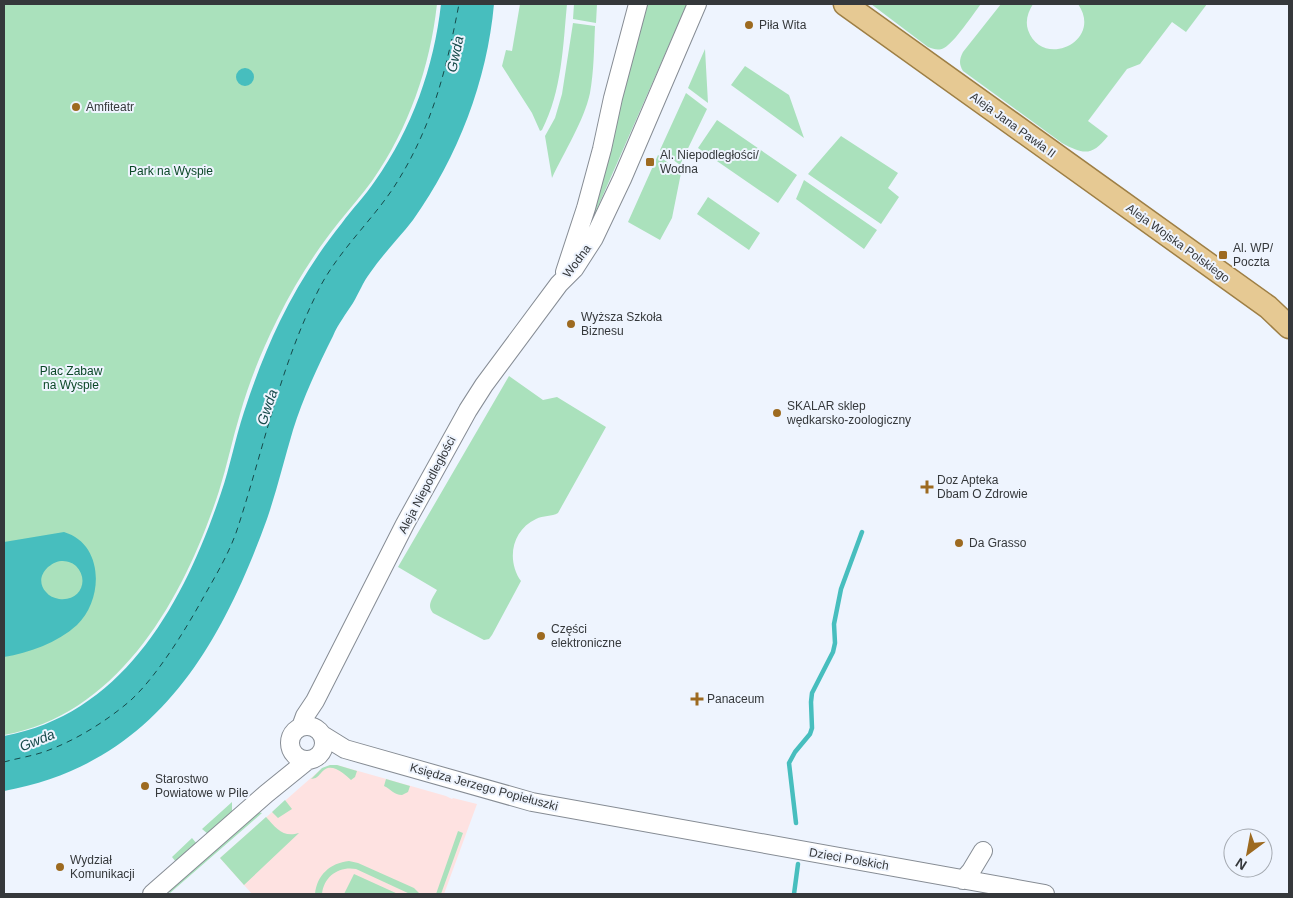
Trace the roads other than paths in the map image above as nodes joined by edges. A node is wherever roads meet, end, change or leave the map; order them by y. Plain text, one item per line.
1 (638, 4) edge
2 (696, 4) edge
3 (845, 4) edge
4 (858, 4) edge
5 (879, 28) junction
6 (1088, 179) joint
7 (586, 208) junction
8 (605, 216) junction
9 (561, 282) junction
10 (1268, 308) junction
11 (1289, 319) edge
12 (1289, 328) edge
13 (314, 741) junction
14 (266, 794) junction
15 (653, 824) joint
16 (983, 851) dead end
17 (963, 880) junction
18 (1020, 892) edge
19 (152, 894) edge
20 (1045, 894) edge

1 - 7 street, Wodna
2 - 8 street, Wodna
3 - 5 main road
4 - 5 main road
5 - 6 main road, Aleja Jana Pawła II
6 - 10 main road, Aleja Wojska Polskiego
7 - 8 street
7 - 9 street, Wodna
8 - 9 street, Wodna
9 - 13 street, Aleja Niepodległości
10 - 11 main road, Aleja Wojska Polskiego
10 - 12 main road, Aleja Wojska Polskiego
13 - 14 street, Aleja Niepodległości
13 - 14 street, Aleja Niepodległości
13 - 15 street, Księdza Jerzego Popiełuszki
14 - 19 street, Aleja Niepodległości
15 - 17 street, Dzieci Polskich
16 - 17 street
17 - 18 street, Dzieci Polskich
18 - 20 street, Dzieci Polskich

